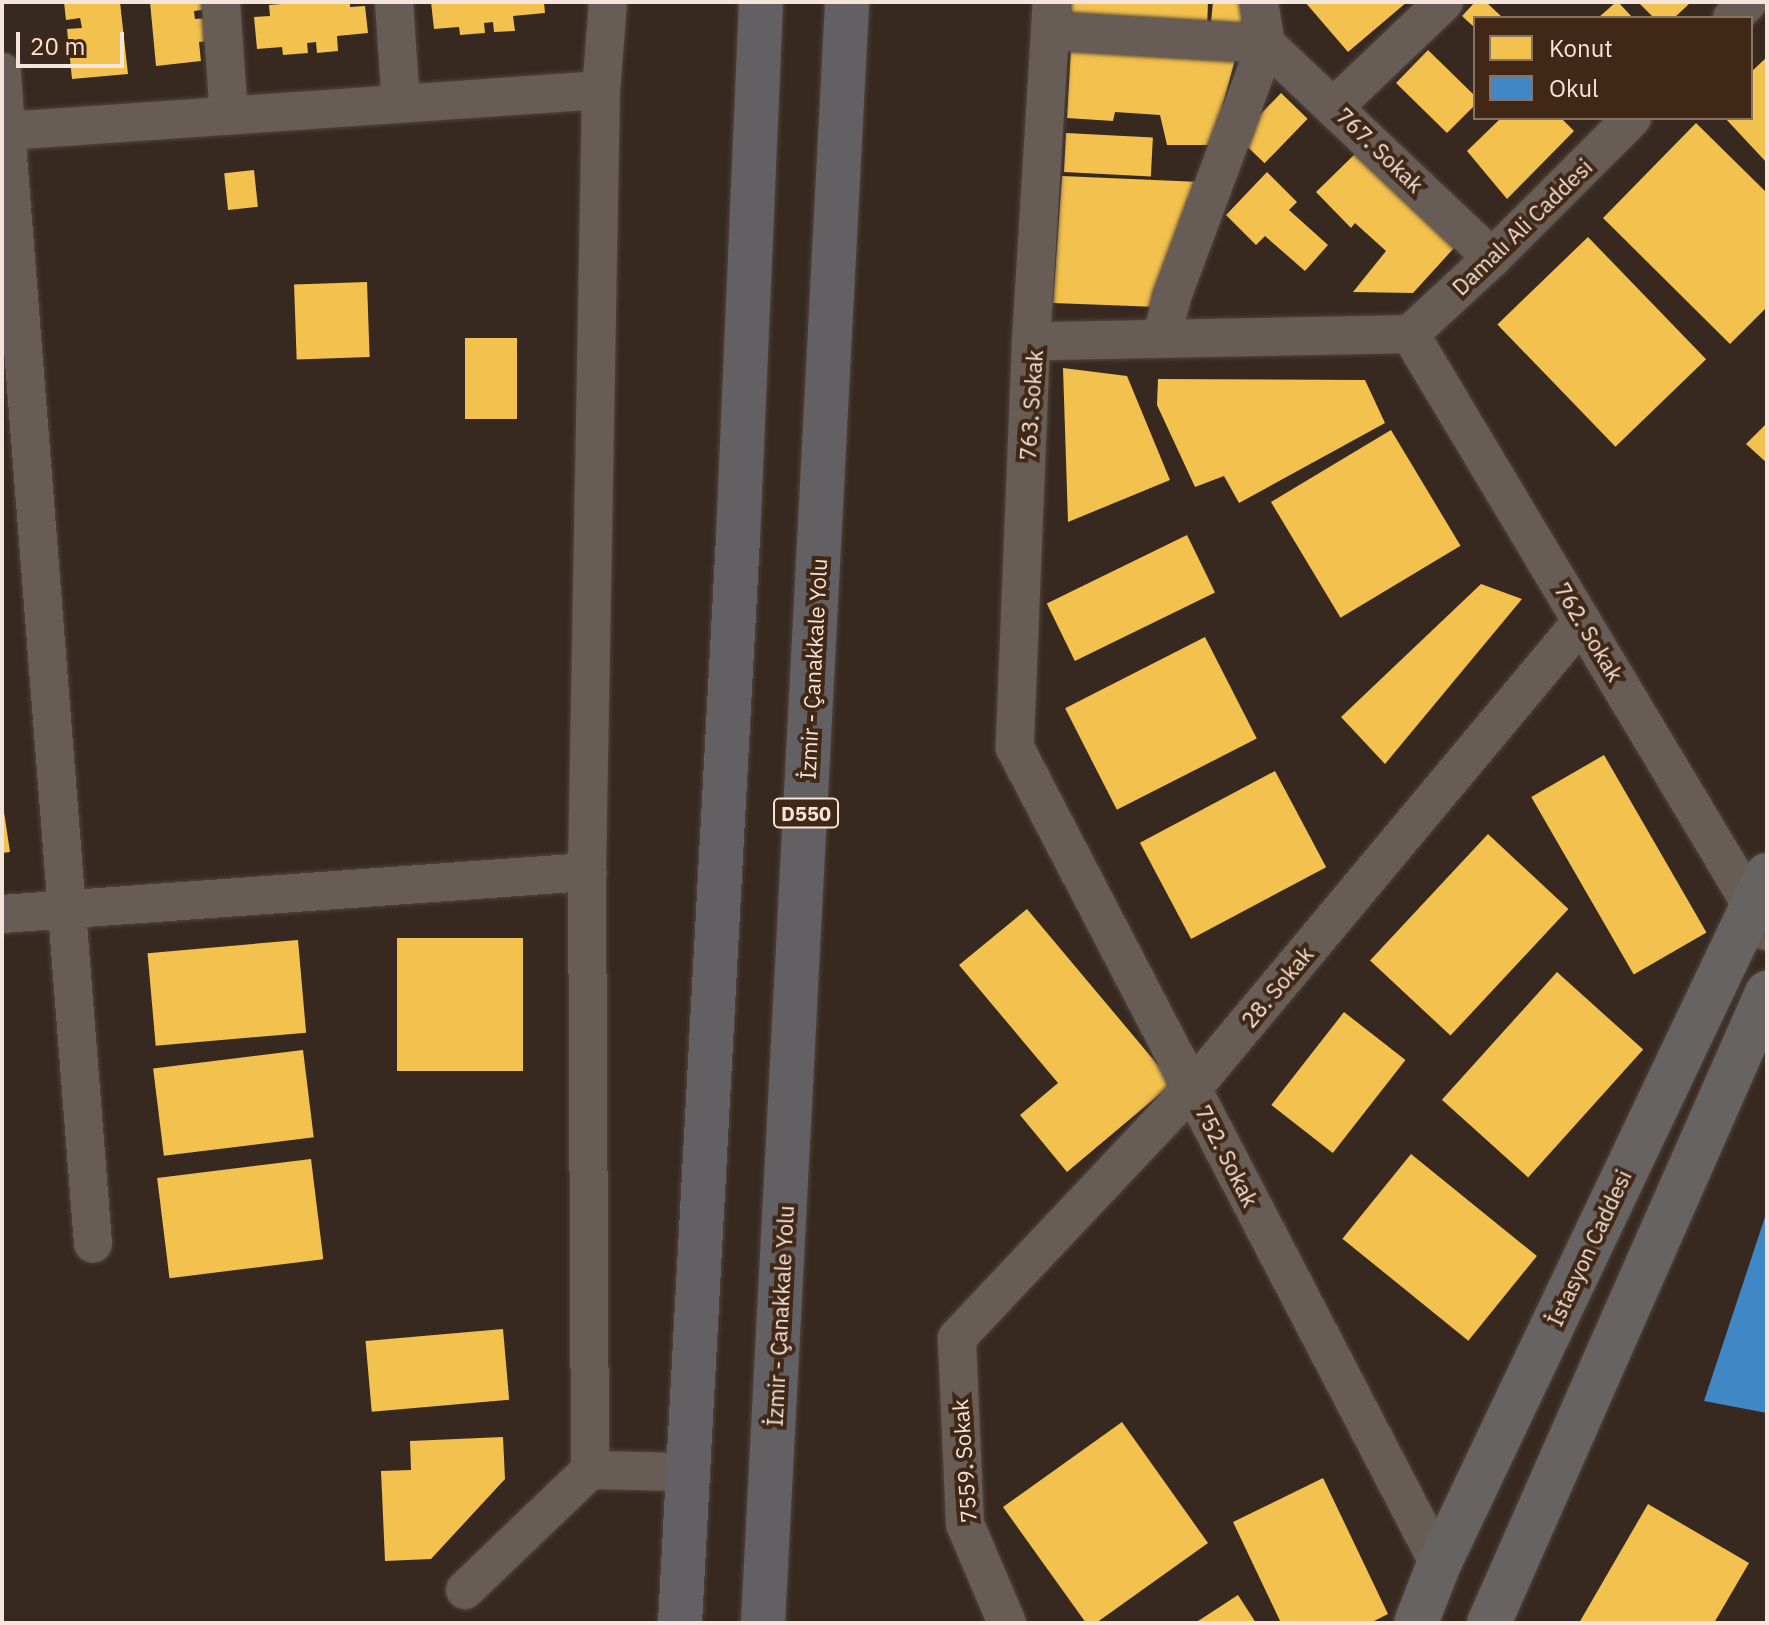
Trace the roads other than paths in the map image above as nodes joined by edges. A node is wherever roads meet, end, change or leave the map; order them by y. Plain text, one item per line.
1 (221, 2) edge
2 (394, 2) edge
3 (608, 2) edge
4 (761, 2) edge
5 (847, 2) edge
6 (1259, 2) edge
7 (1444, 2) edge
8 (1051, 17) edge
9 (1266, 44) junction
10 (2, 72) edge
11 (601, 90) junction
12 (401, 104) junction
13 (1335, 106) junction
14 (229, 116) junction
15 (1630, 120) edge
16 (6, 131) junction
17 (1492, 258) junction
18 (1410, 334) junction
19 (1162, 337) junction
20 (1031, 341) junction
21 (1582, 621) junction
22 (1015, 748) joint
23 (587, 872) junction
24 (1762, 904) edge
25 (67, 910) junction
26 (2, 914) edge
27 (1767, 993) edge
28 (1192, 1089) junction
29 (93, 1244) dead end
30 (957, 1338) joint
31 (590, 1470) junction
32 (688, 1472) junction
33 (1439, 1564) junction
34 (465, 1590) dead end
35 (680, 1623) edge
36 (763, 1623) edge
37 (1007, 1623) edge
38 (1416, 1623) edge
39 (1489, 1623) edge

1 - 14 street
2 - 12 street
3 - 11 street
4 - 32 highway
5 - 36 highway, İzmir - Çanakkale Yolu / D550
6 - 9 street
7 - 13 street
8 - 9 street
8 - 20 street
9 - 13 street, 767. Sokak
9 - 19 street
10 - 16 street
11 - 12 street
11 - 23 street
12 - 14 street
13 - 17 street, 767. Sokak
14 - 16 street
15 - 17 street, Damalı Ali Caddesi
16 - 25 street
17 - 18 street, Damalı Ali Caddesi
18 - 19 street, 763. Sokak
18 - 21 street, 762. Sokak
19 - 20 street, 763. Sokak
20 - 22 street, 763. Sokak
21 - 24 street, 762. Sokak
21 - 28 street, 28. Sokak
22 - 28 street, 752. Sokak
23 - 25 street
23 - 31 street
24 - 33 main road, İstasyon Caddesi
25 - 26 street
25 - 29 street
27 - 39 main road
28 - 30 street, 28. Sokak
28 - 33 street, 752. Sokak
30 - 37 street, 7559. Sokak
31 - 32 street
31 - 34 street
32 - 35 highway
33 - 38 main road, İstasyon Caddesi

